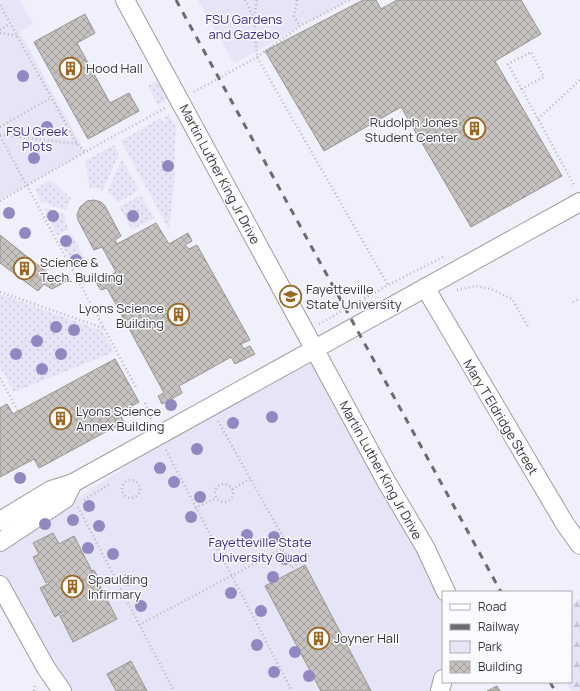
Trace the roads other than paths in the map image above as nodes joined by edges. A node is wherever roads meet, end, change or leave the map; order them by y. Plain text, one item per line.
1 (125, 0) edge
2 (577, 194) edge
3 (432, 284) junction
4 (314, 349) junction
5 (73, 484) junction
6 (0, 521) edge
7 (0, 542) edge
8 (580, 545) edge
9 (0, 585) edge
10 (446, 591) edge
11 (62, 691) edge

1 - 4 street, Martin Luther King Jr Drive
2 - 3 street
3 - 4 street
3 - 8 street, Mary T Eldridge Street
4 - 5 street
4 - 10 street, Martin Luther King Jr Drive
5 - 6 street
5 - 7 street
9 - 11 street

